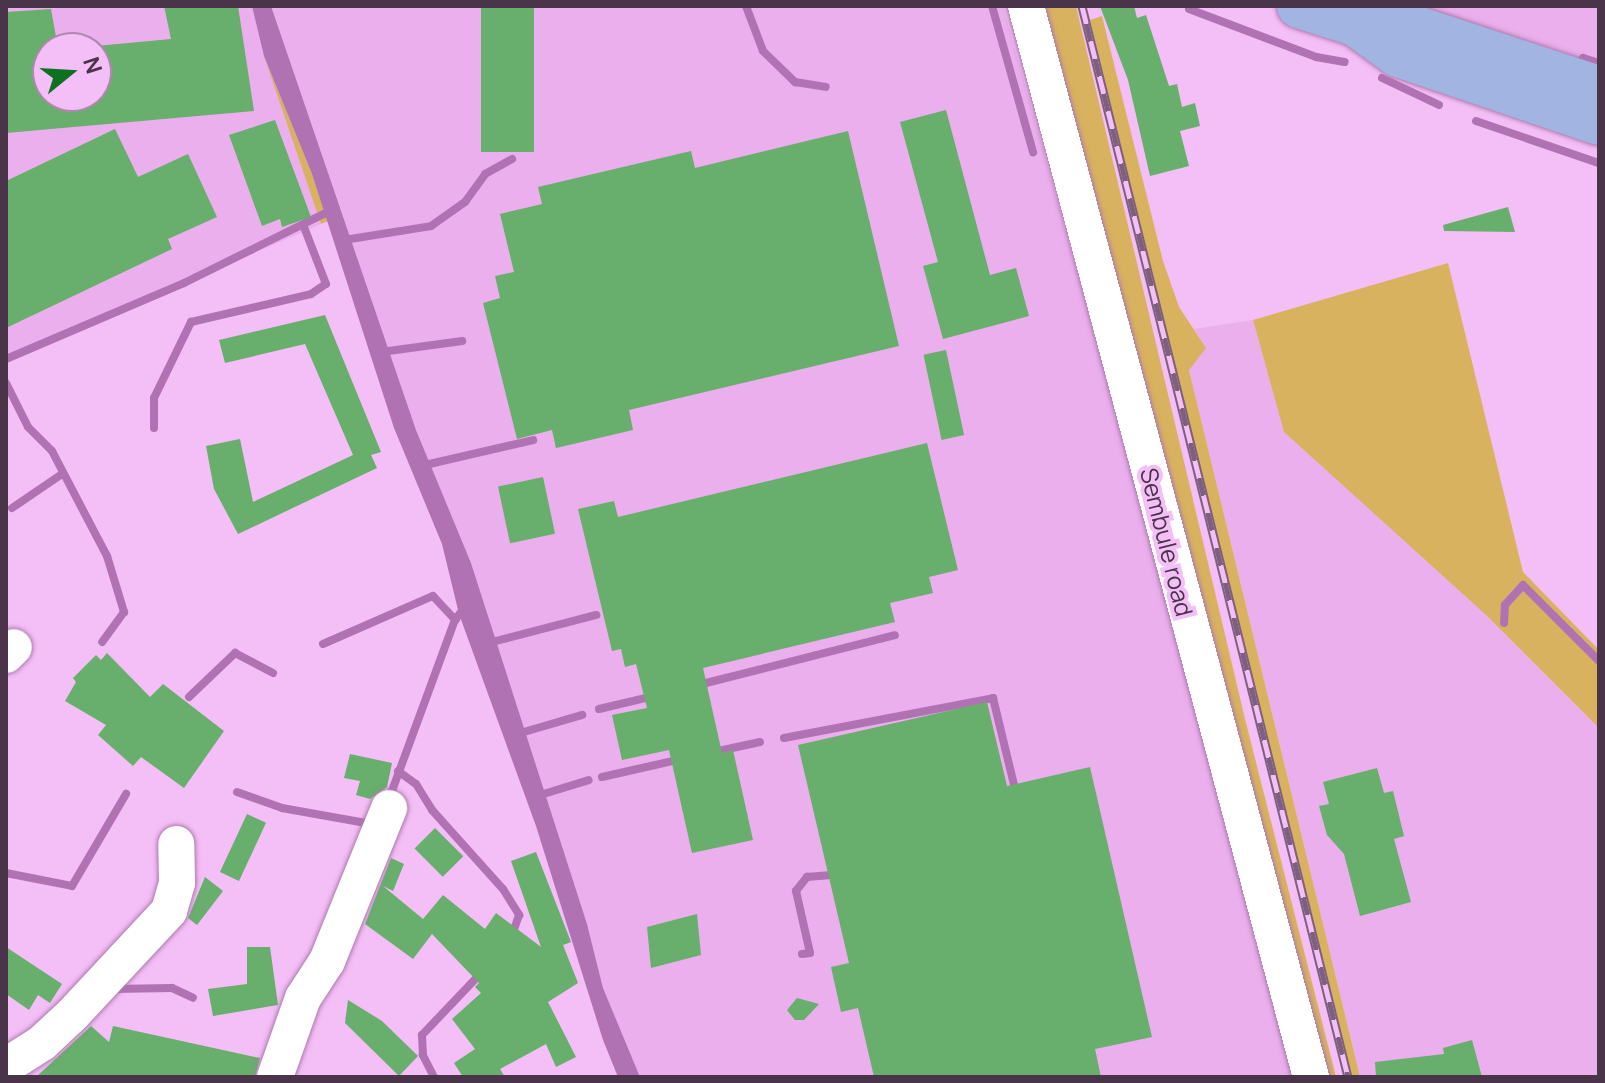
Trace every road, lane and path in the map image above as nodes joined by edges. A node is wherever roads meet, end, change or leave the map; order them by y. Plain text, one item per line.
1 (1026, 6) edge
2 (1299, 6) edge
3 (1355, 24) junction
4 (1599, 88) edge
5 (1599, 123) edge
6 (389, 808) dead end
7 (176, 844) dead end
8 (6, 1066) edge
9 (275, 1077) edge
10 (1311, 1077) edge

1 - 10 street, Sembule road
2 - 3 main road
3 - 4 main road
3 - 5 main road
6 - 9 street
7 - 8 street

